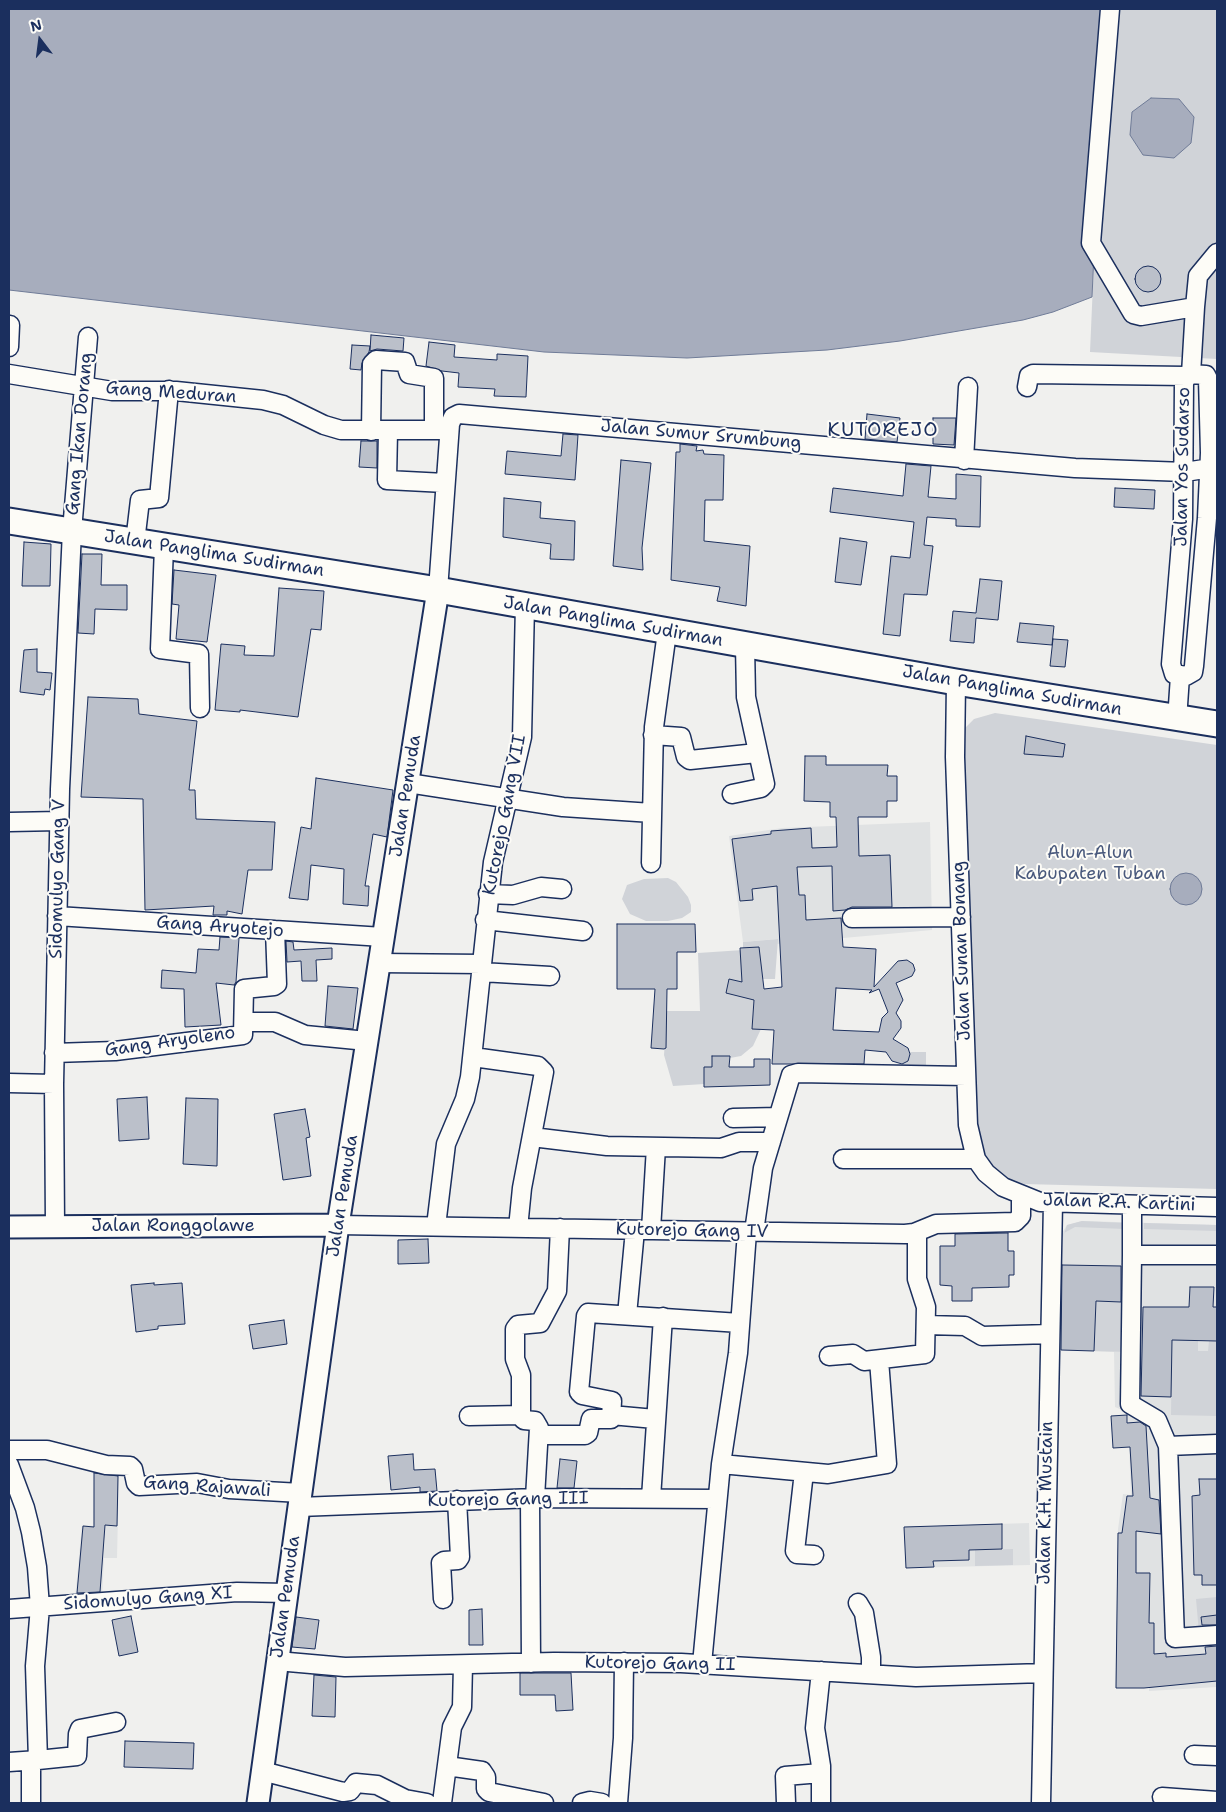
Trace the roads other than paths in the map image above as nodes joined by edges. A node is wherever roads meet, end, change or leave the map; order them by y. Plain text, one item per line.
1 (1110, 9) edge
2 (1217, 252) edge
3 (1195, 307) junction
4 (10, 325) dead end
5 (88, 337) dead end
6 (9, 347) edge
7 (9, 374) edge
8 (1200, 374) edge
9 (1028, 386) dead end
10 (84, 387) junction
11 (968, 387) dead end
12 (169, 390) junction
13 (371, 430) junction
14 (442, 430) junction
15 (388, 431) junction
16 (964, 460) junction
17 (1213, 466) edge
18 (1185, 472) junction
19 (446, 483) junction
20 (9, 521) edge
21 (72, 532) junction
22 (135, 542) junction
23 (164, 547) junction
24 (1180, 563) junction
25 (1210, 566) edge
26 (438, 590) junction
27 (525, 606) junction
28 (667, 632) junction
29 (745, 646) junction
30 (1180, 676) junction
31 (956, 682) junction
32 (200, 708) dead end
33 (1177, 720) junction
34 (1217, 724) edge
35 (654, 735) junction
36 (757, 753) junction
37 (408, 784) junction
38 (732, 794) dead end
39 (509, 799) junction
40 (652, 813) junction
41 (59, 821) junction
42 (9, 822) edge
43 (651, 863) dead end
44 (562, 888) dead end
45 (488, 894) junction
46 (57, 916) junction
47 (961, 917) junction
48 (852, 918) dead end
49 (485, 920) junction
50 (275, 930) junction
51 (583, 930) dead end
52 (383, 937) junction
53 (379, 963) junction
54 (481, 968) junction
55 (550, 976) dead end
56 (244, 1022) junction
57 (367, 1041) junction
58 (54, 1053) junction
59 (473, 1057) junction
60 (966, 1076) junction
61 (9, 1083) edge
62 (54, 1084) junction
63 (778, 1117) junction
64 (733, 1118) dead end
65 (532, 1137) junction
66 (771, 1142) junction
67 (656, 1147) junction
68 (843, 1159) dead end
69 (976, 1159) junction
70 (1021, 1196) junction
71 (1053, 1203) junction
72 (1132, 1205) junction
73 (1217, 1207) edge
74 (338, 1225) junction
75 (55, 1226) junction
76 (436, 1226) junction
77 (9, 1227) edge
78 (518, 1228) junction
79 (560, 1228) junction
80 (643, 1230) junction
81 (751, 1232) junction
82 (917, 1232) junction
83 (1132, 1255) junction
84 (1217, 1255) edge
85 (627, 1315) junction
86 (663, 1318) junction
87 (740, 1323) junction
88 (926, 1326) junction
89 (1050, 1334) junction
90 (830, 1356) dead end
91 (878, 1360) junction
92 (521, 1414) junction
93 (611, 1415) junction
94 (469, 1416) dead end
95 (655, 1419) junction
96 (540, 1434) junction
97 (1217, 1444) edge
98 (1168, 1446) junction
99 (9, 1450) edge
100 (721, 1464) junction
101 (9, 1465) edge
102 (804, 1472) junction
103 (651, 1498) junction
104 (533, 1499) junction
105 (717, 1499) junction
106 (300, 1500) junction
107 (457, 1500) junction
108 (814, 1555) dead end
109 (287, 1593) junction
110 (442, 1599) dead end
111 (858, 1604) dead end
112 (40, 1607) junction
113 (9, 1609) edge
114 (1217, 1635) edge
115 (277, 1661) junction
116 (531, 1662) junction
117 (624, 1662) junction
118 (702, 1664) junction
119 (463, 1665) junction
120 (821, 1671) junction
121 (1042, 1673) junction
122 (871, 1674) junction
123 (116, 1722) dead end
124 (1194, 1755) dead end
125 (1217, 1756) edge
126 (35, 1760) junction
127 (9, 1762) edge
128 (447, 1766) junction
129 (262, 1771) junction
130 (821, 1773) junction
131 (1162, 1797) dead end
132 (1217, 1800) edge
133 (31, 1803) edge
134 (258, 1803) edge
135 (421, 1803) edge
136 (442, 1803) edge
137 (544, 1803) edge
138 (582, 1803) edge
139 (602, 1803) edge
140 (618, 1803) edge
141 (786, 1803) edge
142 (822, 1803) edge
143 (1041, 1803) edge

1 - 3 street
2 - 3 street
3 - 8 street
4 - 6 street
5 - 10 street, Gang Ikan Dorang
7 - 10 street, Gang Meduran
8 - 9 street
8 - 17 street, Jalan Yos Sudarso
8 - 18 street, Jalan Yos Sudarso
10 - 12 street, Gang Meduran
10 - 21 street, Gang Ikan Dorang
11 - 16 street
12 - 13 street, Gang Meduran
12 - 22 street
13 - 14 street
13 - 15 street, Gang Meduran
14 - 15 street, Gang Meduran
14 - 16 street, Jalan Sumur Srumbung
14 - 19 street
15 - 19 street
16 - 18 street, Jalan Sumur Srumbung
17 - 18 street, Jalan Sumur Srumbung
17 - 25 street, Jalan Yos Sudarso
18 - 24 street, Jalan Yos Sudarso
19 - 26 street
20 - 21 highway, Jalan Panglima Sudirman
21 - 22 highway, Jalan Panglima Sudirman
21 - 41 street, Sidomulyo Gang V
22 - 23 highway, Jalan Panglima Sudirman
23 - 26 highway, Jalan Panglima Sudirman
23 - 32 street
24 - 25 street
24 - 30 street, Jalan Yos Sudarso
25 - 30 street, Jalan Yos Sudarso
26 - 27 highway, Jalan Panglima Sudirman
26 - 37 main road, Jalan Pemuda
27 - 28 highway, Jalan Panglima Sudirman
27 - 39 street, Kutorejo Gang VII
28 - 29 highway, Jalan Panglima Sudirman
28 - 35 street
29 - 31 highway, Jalan Panglima Sudirman
29 - 36 street
30 - 33 street, Jalan Yos Sudarso
31 - 33 highway, Jalan Panglima Sudirman
31 - 47 street, Jalan Sunan Bonang
33 - 34 highway, Jalan Panglima Sudirman
35 - 36 street
35 - 40 street
36 - 38 street
37 - 39 street
37 - 52 main road, Jalan Pemuda
39 - 40 street
39 - 45 street, Kutorejo Gang VII
40 - 43 street
41 - 42 street
41 - 46 street, Sidomulyo Gang V
44 - 45 street
45 - 49 street, Kutorejo Gang VII
46 - 50 street, Gang Aryotejo
46 - 58 street, Sidomulyo Gang V
47 - 48 street
47 - 60 street, Jalan Sunan Bonang
49 - 51 street
49 - 54 street, Kutorejo Gang VII
50 - 52 street, Gang Aryotejo
50 - 56 street, Gang Aryoleno
52 - 53 main road, Jalan Pemuda
53 - 54 street
53 - 57 main road, Jalan Pemuda
54 - 55 street
54 - 59 street, Kutorejo Gang VII
56 - 57 street
56 - 58 street, Gang Aryoleno
57 - 74 main road, Jalan Pemuda
58 - 62 street, Sidomulyo Gang V
59 - 65 street
59 - 76 street, Kutorejo Gang VII
60 - 63 street
60 - 69 street, Jalan Sunan Bonang
61 - 62 street
62 - 75 street, Sidomulyo Gang V
63 - 64 street
63 - 66 street
65 - 67 street
65 - 78 street
66 - 67 street
66 - 81 street
67 - 80 street
68 - 69 street
69 - 70 street, Jalan Sunan Bonang
70 - 71 street, Jalan R.A. Kartini
70 - 82 street, Kutorejo Gang IV
71 - 72 street, Jalan R.A. Kartini
71 - 89 street, Jalan K.H. Mustain
72 - 73 street, Jalan R.A. Kartini
72 - 83 street
74 - 75 main road, Jalan Ronggolawe
74 - 76 street, Kutorejo Gang IV
74 - 106 main road, Jalan Pemuda
75 - 77 main road, Jalan Ronggolawe
76 - 78 street, Kutorejo Gang IV
78 - 79 street, Kutorejo Gang IV
79 - 80 street, Kutorejo Gang IV
79 - 92 street
80 - 81 street, Kutorejo Gang IV
80 - 85 street
81 - 82 street, Kutorejo Gang IV
81 - 87 street
82 - 88 street
83 - 84 street
83 - 98 street
85 - 86 street
85 - 93 street
86 - 87 street
86 - 95 street
87 - 100 street
88 - 89 street
88 - 91 street
89 - 121 street, Jalan K.H. Mustain
90 - 91 street
91 - 102 street
92 - 94 street
92 - 96 street
93 - 95 street
93 - 96 street
95 - 103 street
96 - 104 street
97 - 98 street
98 - 114 street
99 - 106 street, Gang Rajawali
100 - 102 street
100 - 105 street
101 - 112 street
102 - 108 street
103 - 104 street, Kutorejo Gang III
103 - 105 street, Kutorejo Gang III
104 - 107 street, Kutorejo Gang III
104 - 116 street
105 - 118 street
106 - 107 street, Kutorejo Gang III
106 - 109 main road, Jalan Pemuda
107 - 110 street
109 - 112 street, Sidomulyo Gang XI
109 - 115 main road, Jalan Pemuda
111 - 122 street
112 - 113 street, Sidomulyo Gang XI
112 - 126 street
115 - 119 street, Kutorejo Gang II
115 - 129 main road, Jalan Pemuda
116 - 117 street, Kutorejo Gang II
116 - 119 street, Kutorejo Gang II
117 - 118 street, Kutorejo Gang II
117 - 140 street
118 - 120 street, Kutorejo Gang II
119 - 128 street
120 - 122 street, Kutorejo Gang II
120 - 130 street
121 - 122 street, Kutorejo Gang II
121 - 143 street, Jalan K.H. Mustain
123 - 126 street
124 - 125 street
126 - 127 street
126 - 133 street
128 - 136 street
128 - 137 street
129 - 134 main road, Jalan Pemuda
129 - 135 street
130 - 141 street
130 - 142 street
131 - 132 street
138 - 139 street

